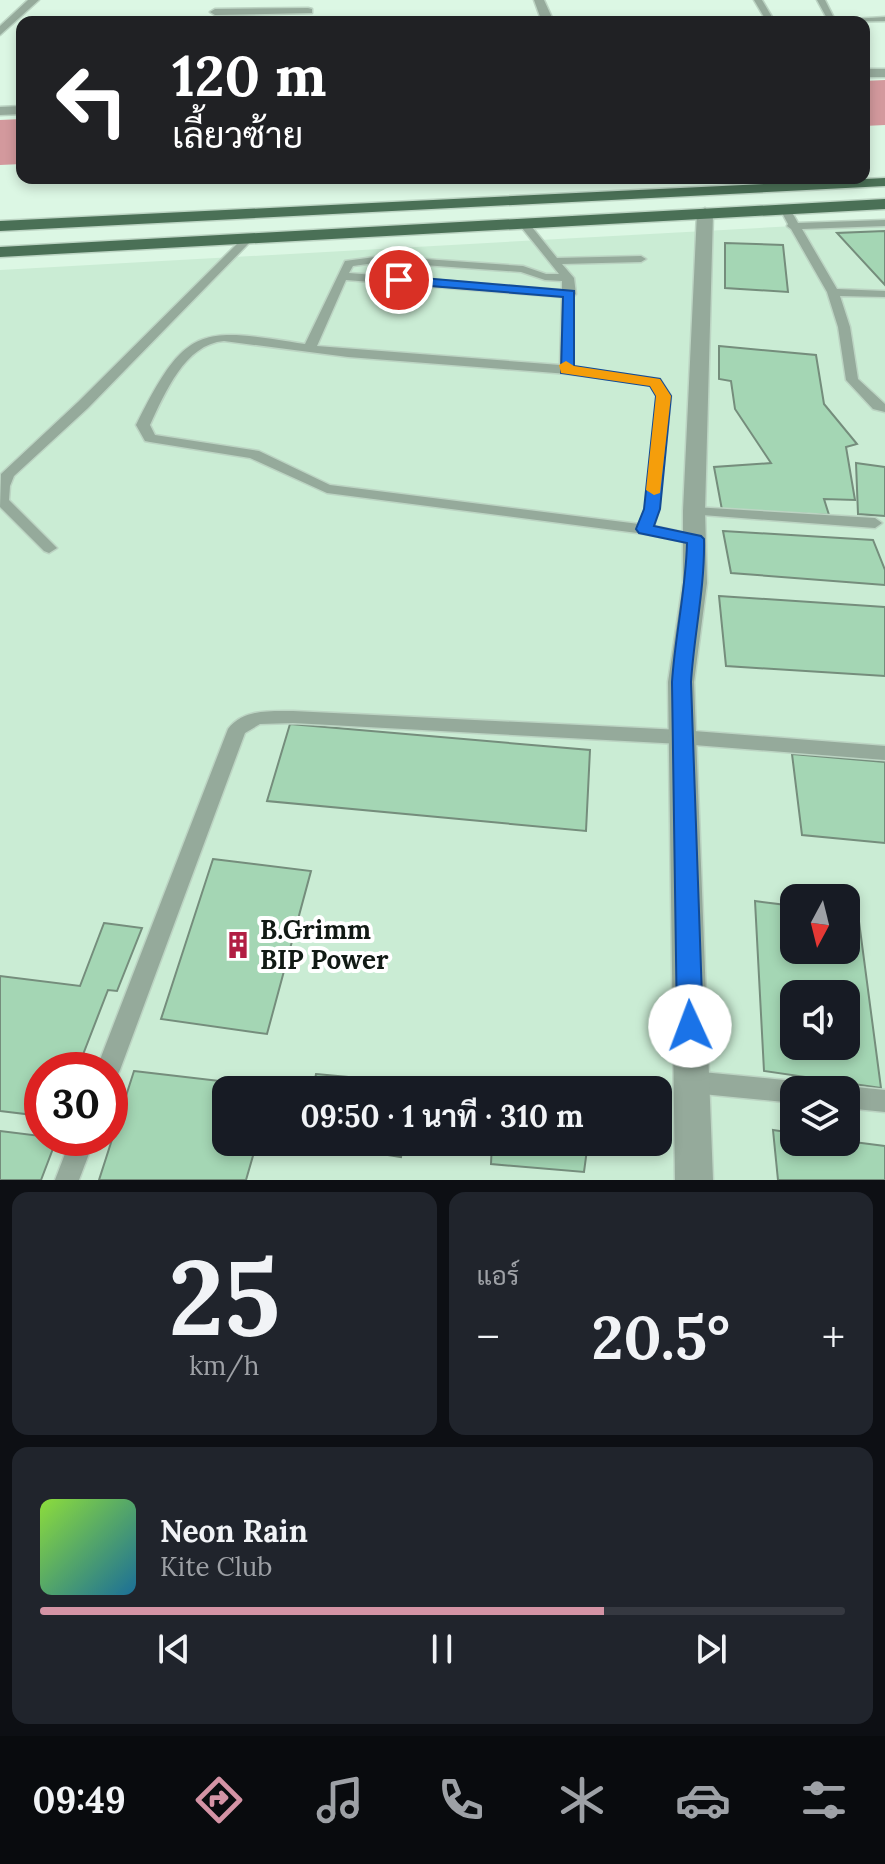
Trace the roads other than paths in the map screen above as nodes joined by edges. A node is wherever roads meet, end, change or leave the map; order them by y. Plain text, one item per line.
1 (34, 0) edge
2 (215, 11) edge
3 (308, 11) dead end
4 (17, 16) edge
5 (16, 17) edge
6 (0, 32) edge
7 (845, 184) edge
8 (885, 204) edge
9 (785, 209) junction
10 (705, 213) junction
11 (523, 223) junction
12 (885, 223) edge
13 (0, 226) edge
14 (792, 226) junction
15 (246, 241) junction
16 (0, 252) edge
17 (641, 259) dead end
18 (556, 261) junction
19 (342, 276) junction
20 (568, 278) junction
21 (833, 292) junction
22 (570, 294) junction
23 (885, 294) edge
24 (309, 349) junction
25 (566, 370) junction
26 (885, 408) edge
27 (694, 511) junction
28 (875, 523) dead end
29 (645, 529) junction
30 (695, 539) junction
31 (49, 548) dead end
32 (681, 737) junction
33 (885, 753) edge
34 (115, 1052) edge
35 (692, 1082) junction
36 (780, 1091) edge
37 (860, 1098) edge
38 (885, 1101) edge
39 (76, 1156) edge
40 (67, 1180) edge
41 (694, 1180) edge

1 - 4 street
2 - 3 street
5 - 6 street
7 - 13 main road
8 - 9 main road
9 - 10 main road
9 - 14 lane
10 - 11 main road
10 - 27 street
11 - 15 main road
11 - 18 lane
12 - 14 lane
14 - 21 lane
15 - 16 main road
15 - 31 lane
17 - 18 lane
18 - 20 lane
19 - 20 lane
19 - 22 lane
19 - 24 lane
20 - 22 lane
21 - 23 lane
21 - 26 lane
22 - 25 lane
24 - 25 lane
24 - 29 lane
25 - 29 lane
27 - 28 lane
27 - 30 street
29 - 30 lane
30 - 32 street
32 - 33 lane
32 - 34 lane
32 - 35 street
35 - 36 lane
35 - 41 street
37 - 38 lane
39 - 40 lane

